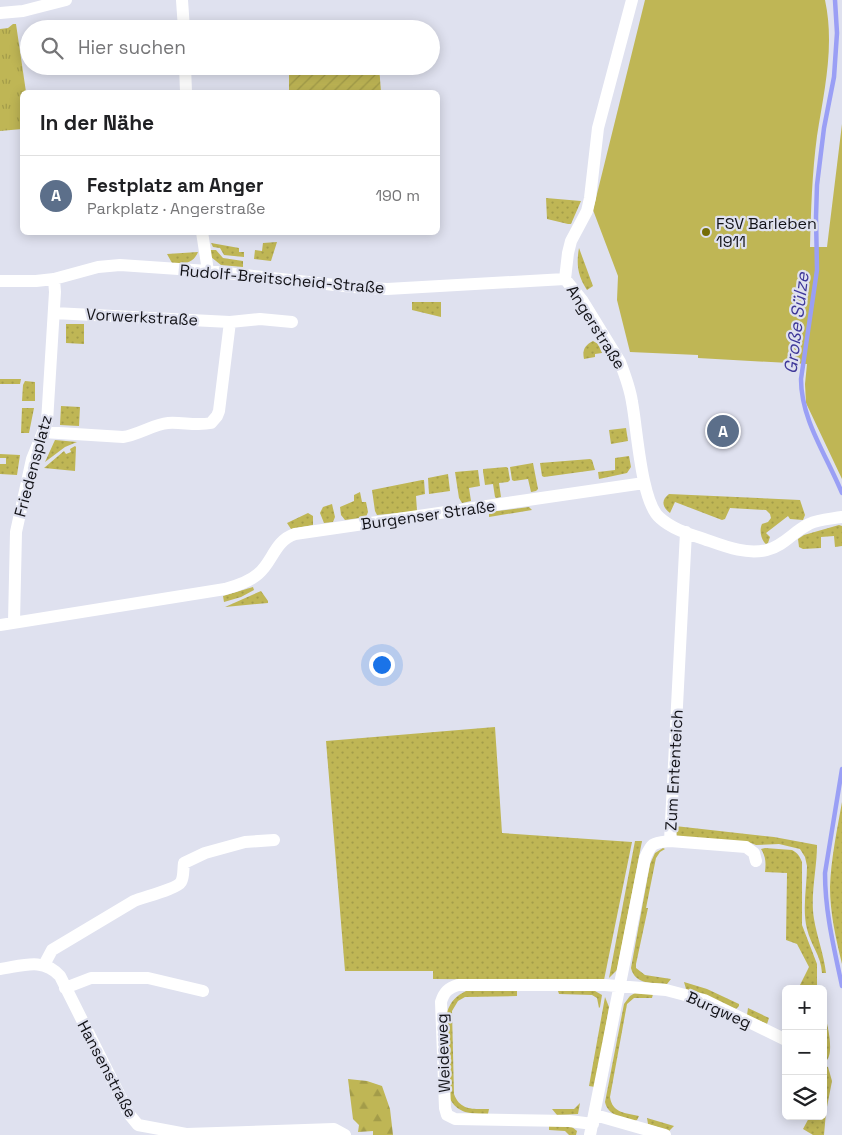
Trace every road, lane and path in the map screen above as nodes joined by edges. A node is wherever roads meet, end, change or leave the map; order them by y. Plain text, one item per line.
1 (66, 0) edge
2 (182, 0) edge
3 (632, 0) edge
4 (0, 13) edge
5 (183, 20) edge
6 (185, 75) edge
7 (186, 90) edge
8 (202, 235) edge
9 (208, 271) junction
10 (54, 279) junction
11 (565, 279) junction
12 (0, 281) edge
13 (54, 312) junction
14 (230, 322) junction
15 (292, 322) dead end
16 (43, 432) junction
17 (644, 483) junction
18 (840, 517) edge
19 (686, 532) junction
20 (14, 622) junction
21 (0, 625) edge
22 (274, 840) dead end
23 (670, 841) junction
24 (756, 861) dead end
25 (44, 965) junction
26 (0, 969) edge
27 (620, 986) junction
28 (65, 988) junction
29 (203, 990) dead end
30 (782, 1038) edge
31 (593, 1125) edge
32 (344, 1134) edge
33 (665, 1135) edge

1 - 4 street
2 - 5 street
3 - 11 street, Angerstraße
6 - 7 street
8 - 9 street
9 - 10 street, Rudolf-Breitscheid-Straße
9 - 11 street, Rudolf-Breitscheid-Straße
10 - 12 street, Rudolf-Breitscheid-Straße
10 - 13 street, Friedensplatz
11 - 17 street, Angerstraße
13 - 14 street, Vorwerkstraße
13 - 16 street, Friedensplatz
14 - 15 street, Vorwerkstraße
14 - 16 street
16 - 20 street, Friedensplatz
17 - 19 street
17 - 20 street, Burgenser Straße
18 - 19 street
19 - 23 street, Zum Ententeich
20 - 21 street, Burgenser Straße
22 - 25 street
23 - 24 street
23 - 27 street, Zum Ententeich
25 - 26 street
25 - 28 street, Hansenstraße
27 - 30 street, Burgweg
27 - 31 street, Zum Ententeich
27 - 31 street, Weideweg
28 - 29 street
28 - 32 street, Hansenstraße
31 - 33 street

